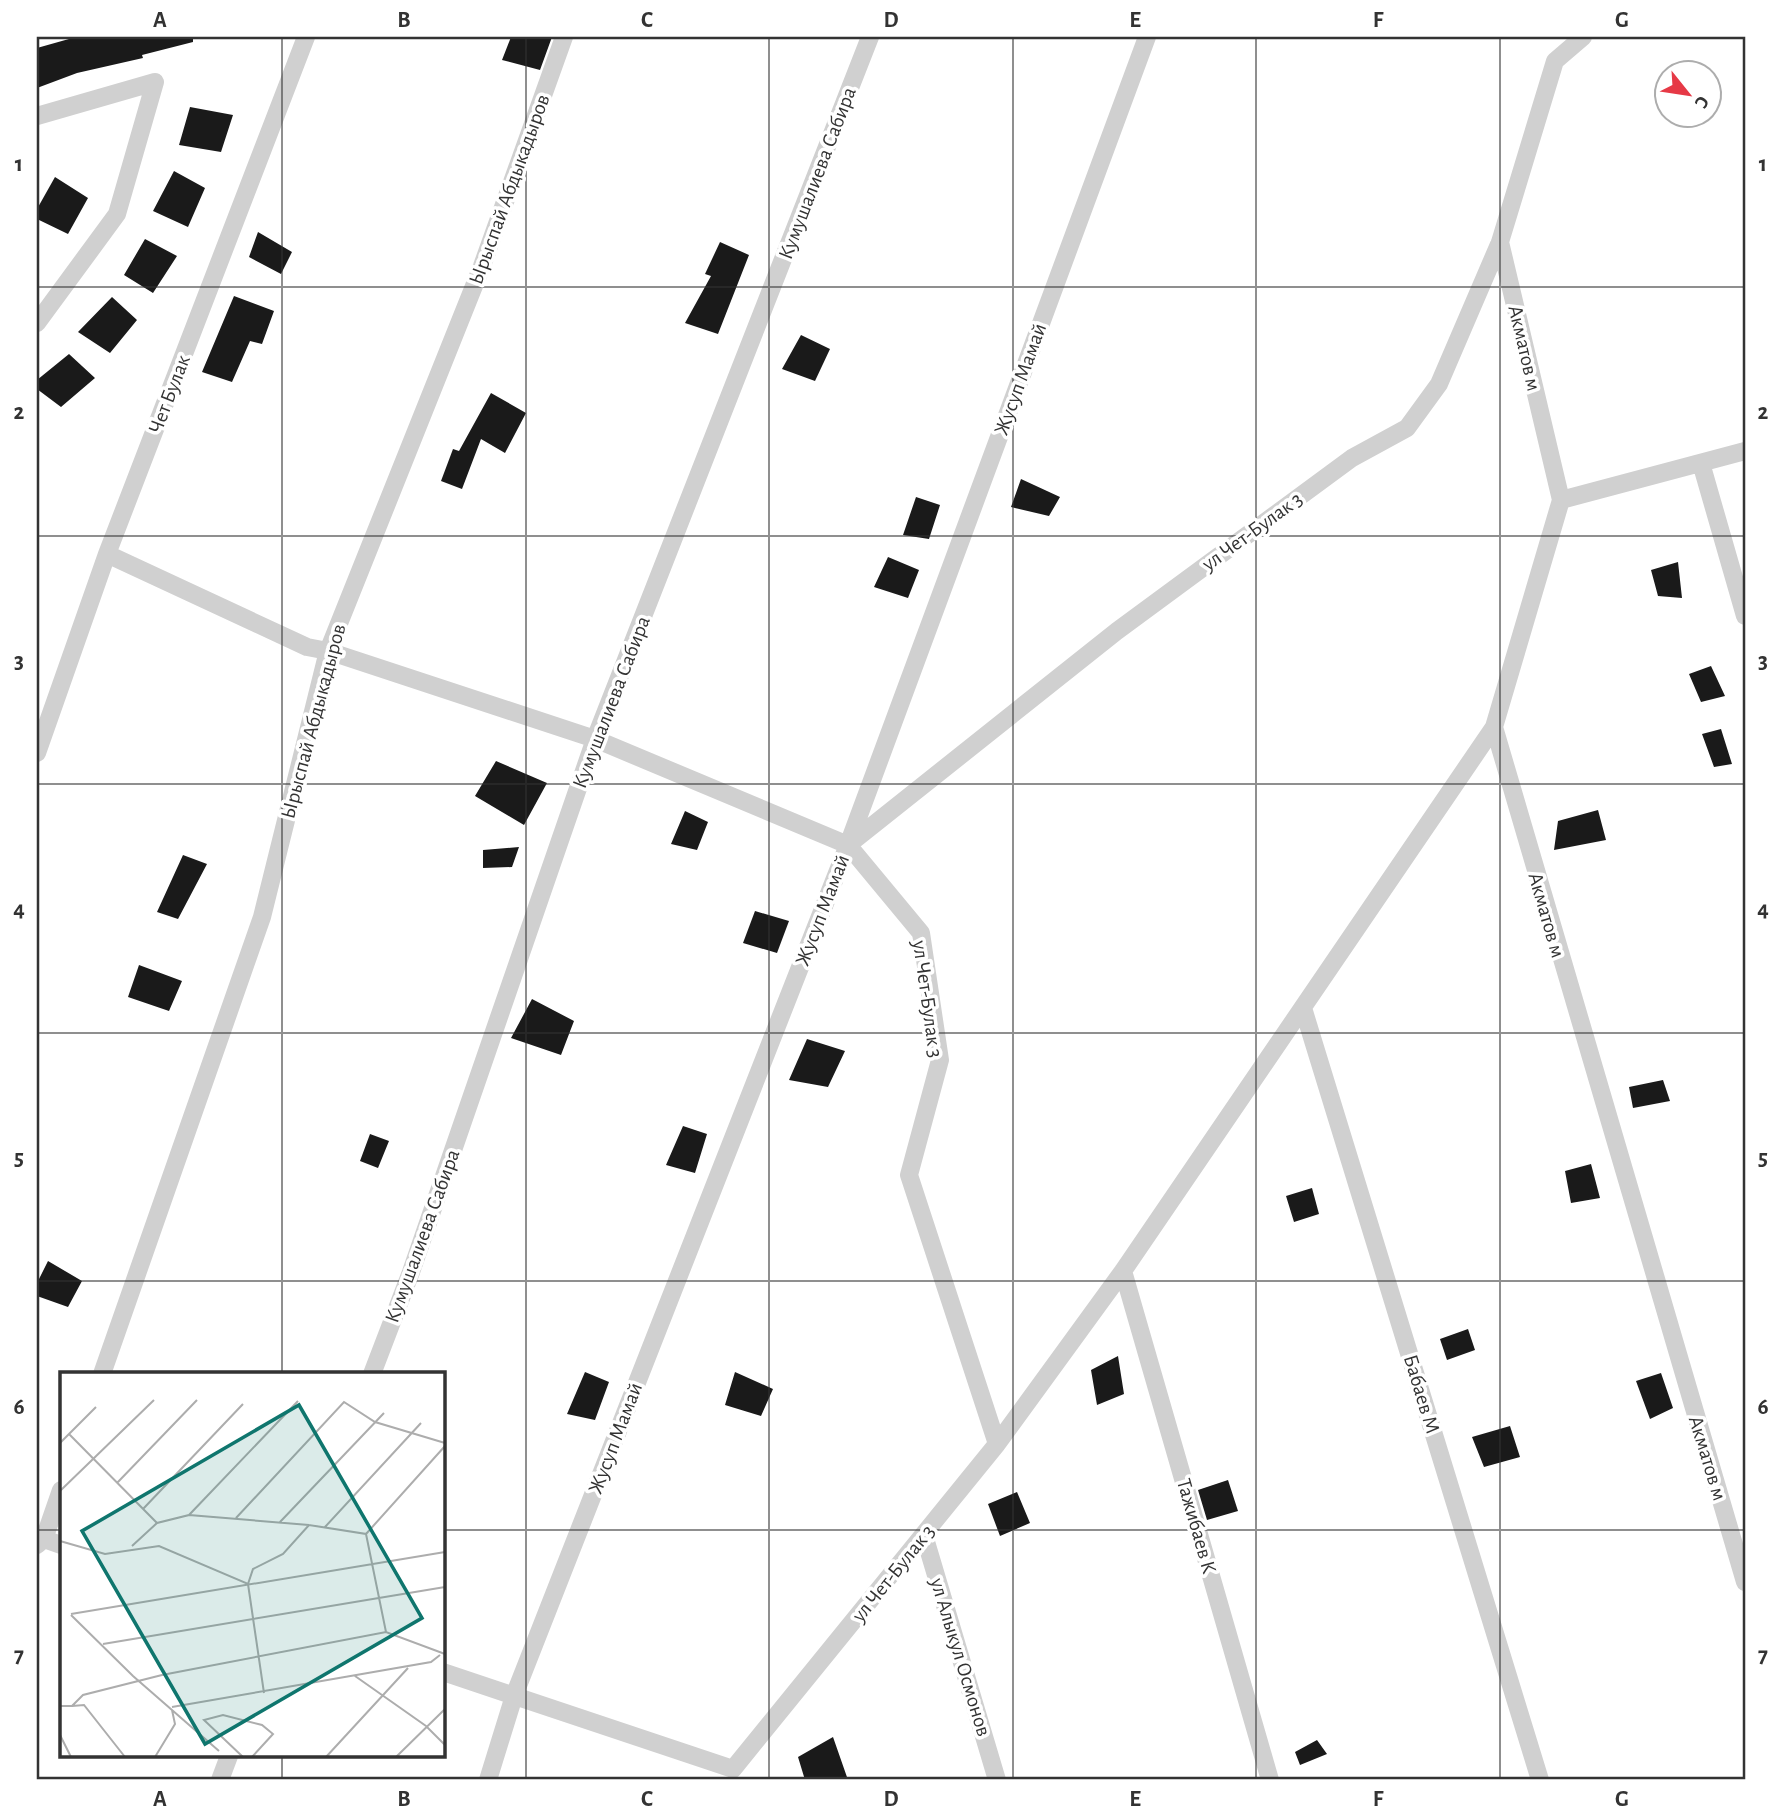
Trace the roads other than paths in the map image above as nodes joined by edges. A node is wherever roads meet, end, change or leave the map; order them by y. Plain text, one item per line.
1 (306, 37) edge
2 (564, 37) edge
3 (870, 37) edge
4 (1147, 37) edge
5 (1583, 37) edge
6 (37, 116) edge
7 (1500, 242) junction
8 (37, 323) edge
9 (1745, 451) edge
10 (1701, 463) junction
11 (1561, 500) junction
12 (107, 554) junction
13 (1745, 616) edge
14 (328, 650) junction
15 (1494, 727) junction
16 (595, 739) junction
17 (37, 753) edge
18 (848, 845) junction
19 (1303, 1008) junction
20 (1123, 1271) junction
21 (103, 1372) edge
22 (373, 1372) edge
23 (997, 1444) junction
24 (60, 1494) edge
25 (924, 1535) junction
26 (47, 1543) edge
27 (1745, 1582) edge
28 (444, 1672) edge
29 (514, 1696) junction
30 (228, 1758) edge
31 (734, 1775) edge
32 (220, 1780) edge
33 (488, 1780) edge
34 (997, 1780) edge
35 (1270, 1780) edge
36 (1540, 1780) edge

1 - 12 street, Чет Булак
2 - 14 street, Ырыспай Абдыкадыров
3 - 16 street, Кумушалиева Сабира
4 - 18 street, Жусуп Мамай
5 - 7 street, ул Чет-Булак 3
6 - 8 street
7 - 11 street, Акматов м
7 - 18 street, ул Чет-Булак 3
9 - 10 street
10 - 11 street
10 - 13 street
11 - 15 street, Акматов м
12 - 14 street
12 - 17 street, Чет Булак
14 - 16 street
14 - 21 street, Ырыспай Абдыкадыров
15 - 19 street
15 - 27 street, Акматов м
16 - 18 street
16 - 22 street, Кумушалиева Сабира
18 - 23 street, ул Чет-Булак 3
18 - 29 street, Жусуп Мамай
19 - 20 street
19 - 36 street, Бабаев М
20 - 23 street
20 - 35 street, Тажибаев К
23 - 25 street, ул Чет-Булак 3
24 - 26 street
25 - 31 street, ул Чет-Булак 3
25 - 34 street, ул Алыкул Осмонов
28 - 29 street, ул Чет-Булак 3
29 - 31 street, ул Чет-Булак 3
29 - 33 street, Жусуп Мамай
30 - 32 street

